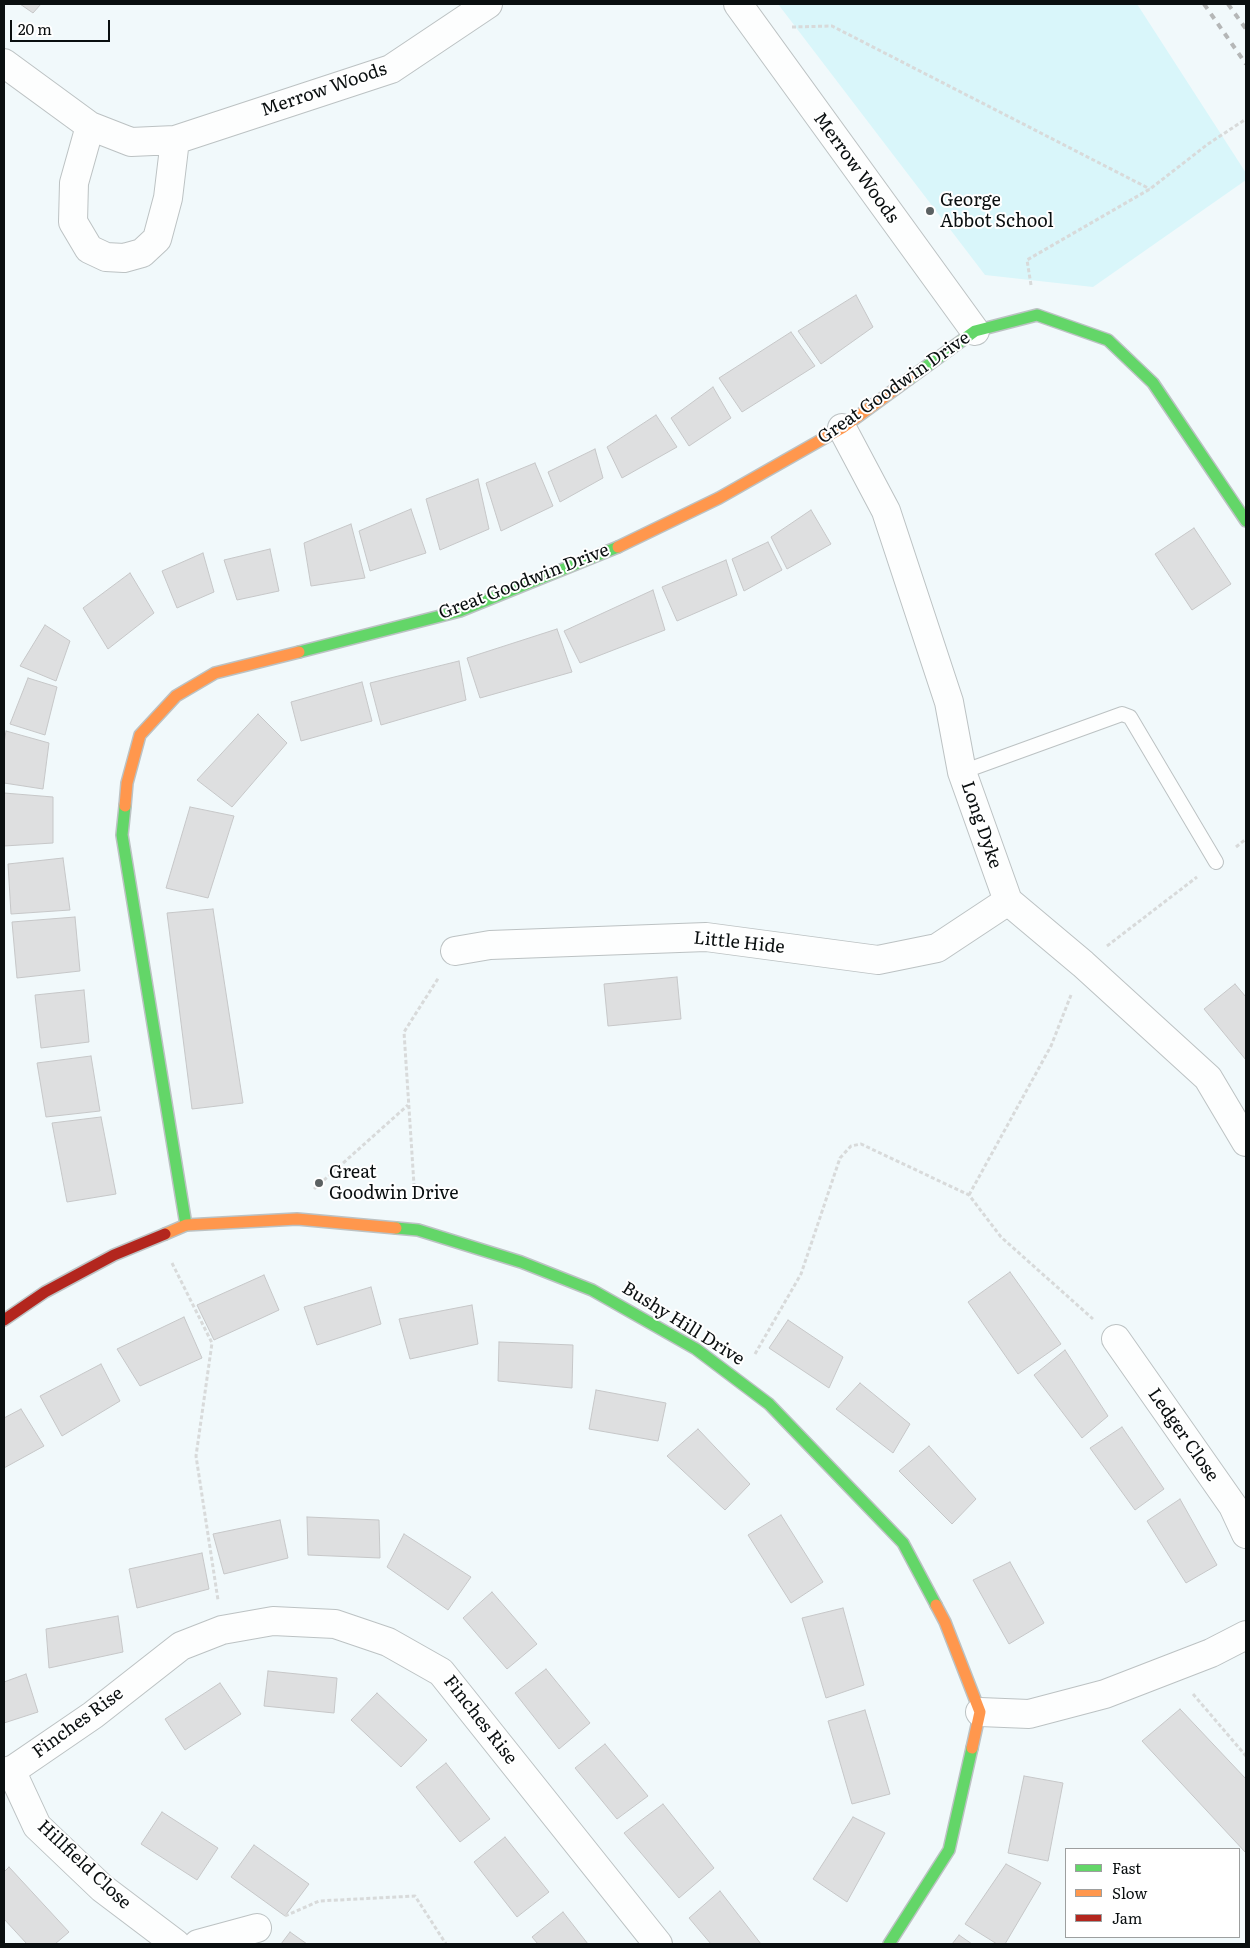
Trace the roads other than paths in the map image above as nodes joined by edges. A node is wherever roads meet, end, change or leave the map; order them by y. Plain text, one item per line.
1 (488, 4) edge
2 (738, 4) edge
3 (4, 63) edge
4 (90, 126) junction
5 (175, 140) junction
6 (975, 331) junction
7 (842, 428) junction
8 (1246, 521) edge
9 (962, 772) junction
10 (1216, 862) road end
11 (1008, 901) junction
12 (455, 951) road end
13 (1246, 1142) edge
14 (186, 1225) junction
15 (4, 1320) edge
16 (1116, 1339) road end
17 (1246, 1534) edge
18 (1246, 1635) edge
19 (980, 1712) junction
20 (8, 1773) edge
21 (257, 1928) road end
22 (649, 1941) edge
23 (176, 1944) edge
24 (198, 1944) edge
25 (889, 1944) edge

1 - 5 street, Merrow Woods
2 - 6 street, Merrow Woods
3 - 4 street, Merrow Woods
4 - 5 street, Merrow Woods
4 - 5 street
6 - 7 street, Great Goodwin Drive
6 - 8 street, Great Goodwin Drive
7 - 9 street, Long Dyke
7 - 14 street, Great Goodwin Drive
9 - 10 lane
9 - 11 street, Long Dyke
11 - 12 street, Little Hide
11 - 13 street
14 - 15 street, Bushy Hill Drive
14 - 19 street, Bushy Hill Drive
16 - 17 street, Ledger Close
18 - 19 street
19 - 25 street
20 - 22 street, Finches Rise
20 - 23 street, Hillfield Close
21 - 24 street

